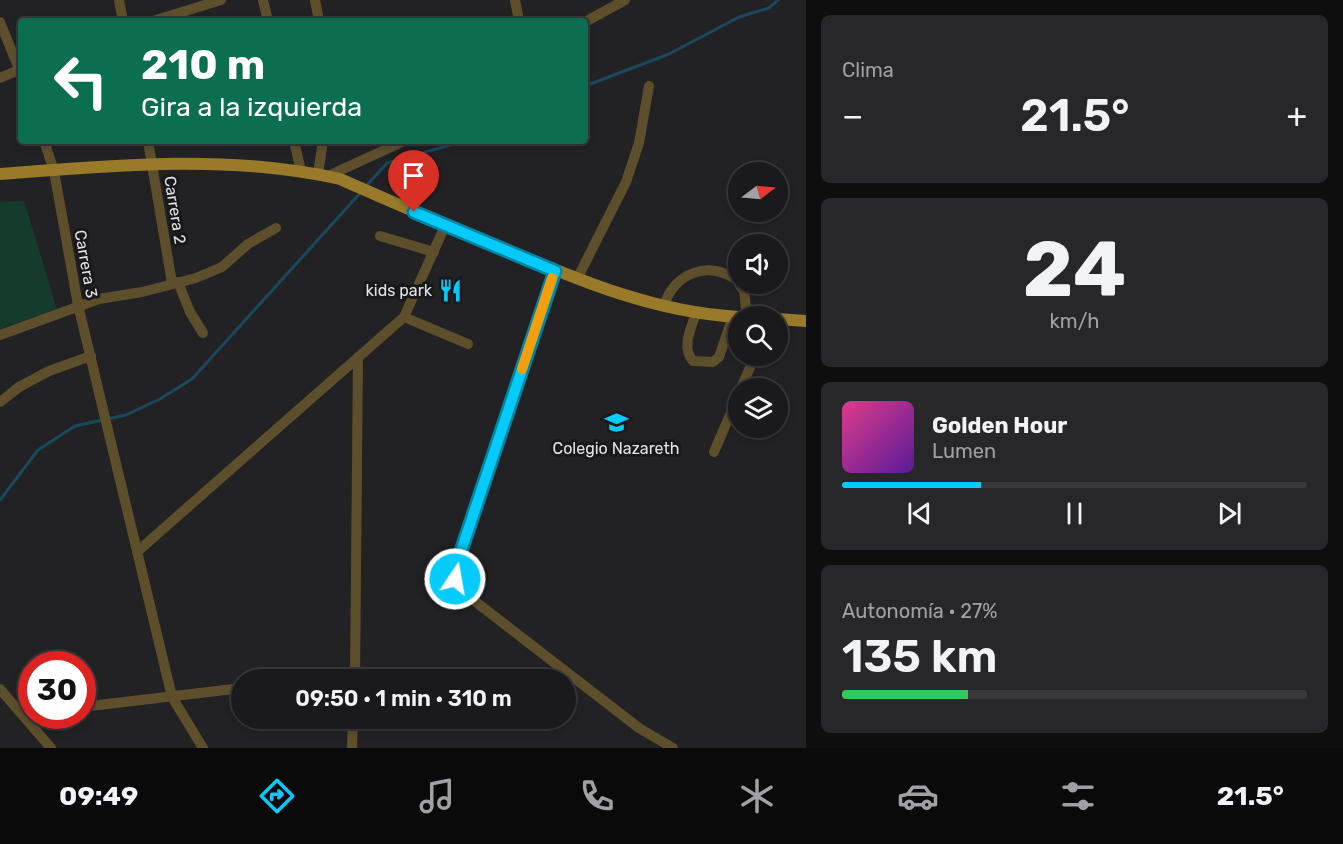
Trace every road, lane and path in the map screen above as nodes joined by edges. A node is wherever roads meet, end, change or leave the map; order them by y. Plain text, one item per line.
1 (119, 0) edge
2 (221, 0) edge
3 (263, 0) edge
4 (315, 0) edge
5 (518, 0) edge
6 (625, 0) edge
7 (612, 4) edge
8 (122, 18) edge
9 (163, 18) edge
10 (267, 18) edge
11 (318, 18) edge
12 (519, 18) edge
13 (588, 20) edge
14 (0, 22) edge
15 (18, 66) edge
16 (18, 72) edge
17 (0, 78) edge
18 (648, 86) dead end
19 (45, 144) edge
20 (149, 144) edge
21 (295, 144) edge
22 (324, 144) edge
23 (398, 144) edge
24 (153, 165) junction
25 (54, 171) junction
26 (301, 171) junction
27 (1, 174) edge
28 (329, 177) junction
29 (446, 226) junction
30 (276, 228) dead end
31 (380, 236) dead end
32 (434, 252) junction
33 (555, 271) junction
34 (728, 273) edge
35 (576, 279) junction
36 (175, 283) junction
37 (78, 305) junction
38 (664, 306) junction
39 (696, 313) junction
40 (728, 315) edge
41 (404, 316) junction
42 (788, 320) edge
43 (806, 321) edge
44 (203, 333) dead end
45 (0, 335) edge
46 (728, 335) edge
47 (468, 344) dead end
48 (91, 356) junction
49 (358, 357) junction
50 (0, 402) edge
51 (728, 419) edge
52 (714, 452) dead end
53 (138, 551) junction
54 (355, 669) edge
55 (0, 689) edge
56 (231, 689) edge
57 (172, 697) junction
58 (96, 705) edge
59 (18, 709) edge
60 (35, 729) edge
61 (353, 729) edge
62 (51, 748) edge
63 (202, 748) edge
64 (352, 748) edge
65 (673, 748) edge

1 - 8 street
2 - 9 street
3 - 10 street
4 - 11 street
5 - 12 street
6 - 7 street
7 - 13 street
14 - 15 street
16 - 17 street
18 - 35 street
19 - 25 street, Carrera 3
20 - 24 street, Carrera 2
21 - 26 street
22 - 28 street
23 - 28 street
24 - 25 main road
24 - 26 main road
24 - 36 street, Carrera 2
25 - 27 main road
25 - 37 street, Carrera 3
26 - 28 main road
28 - 29 main road
29 - 32 street
29 - 33 main road
30 - 36 street
31 - 32 street
32 - 41 street
33 - 35 main road
33 - 65 street
34 - 38 street
35 - 38 main road
36 - 37 street
36 - 44 street, Carrera 2
37 - 45 street
37 - 48 street, Carrera 3
38 - 39 main road
39 - 40 main road
39 - 46 street
41 - 47 street
41 - 49 street
42 - 43 main road
48 - 50 street
48 - 53 street, Carrera 3
49 - 53 street
49 - 54 street
51 - 52 street
53 - 57 street, Carrera 3
55 - 59 street
56 - 57 street
57 - 58 street
57 - 63 street, Carrera 3
60 - 62 street
61 - 64 street

